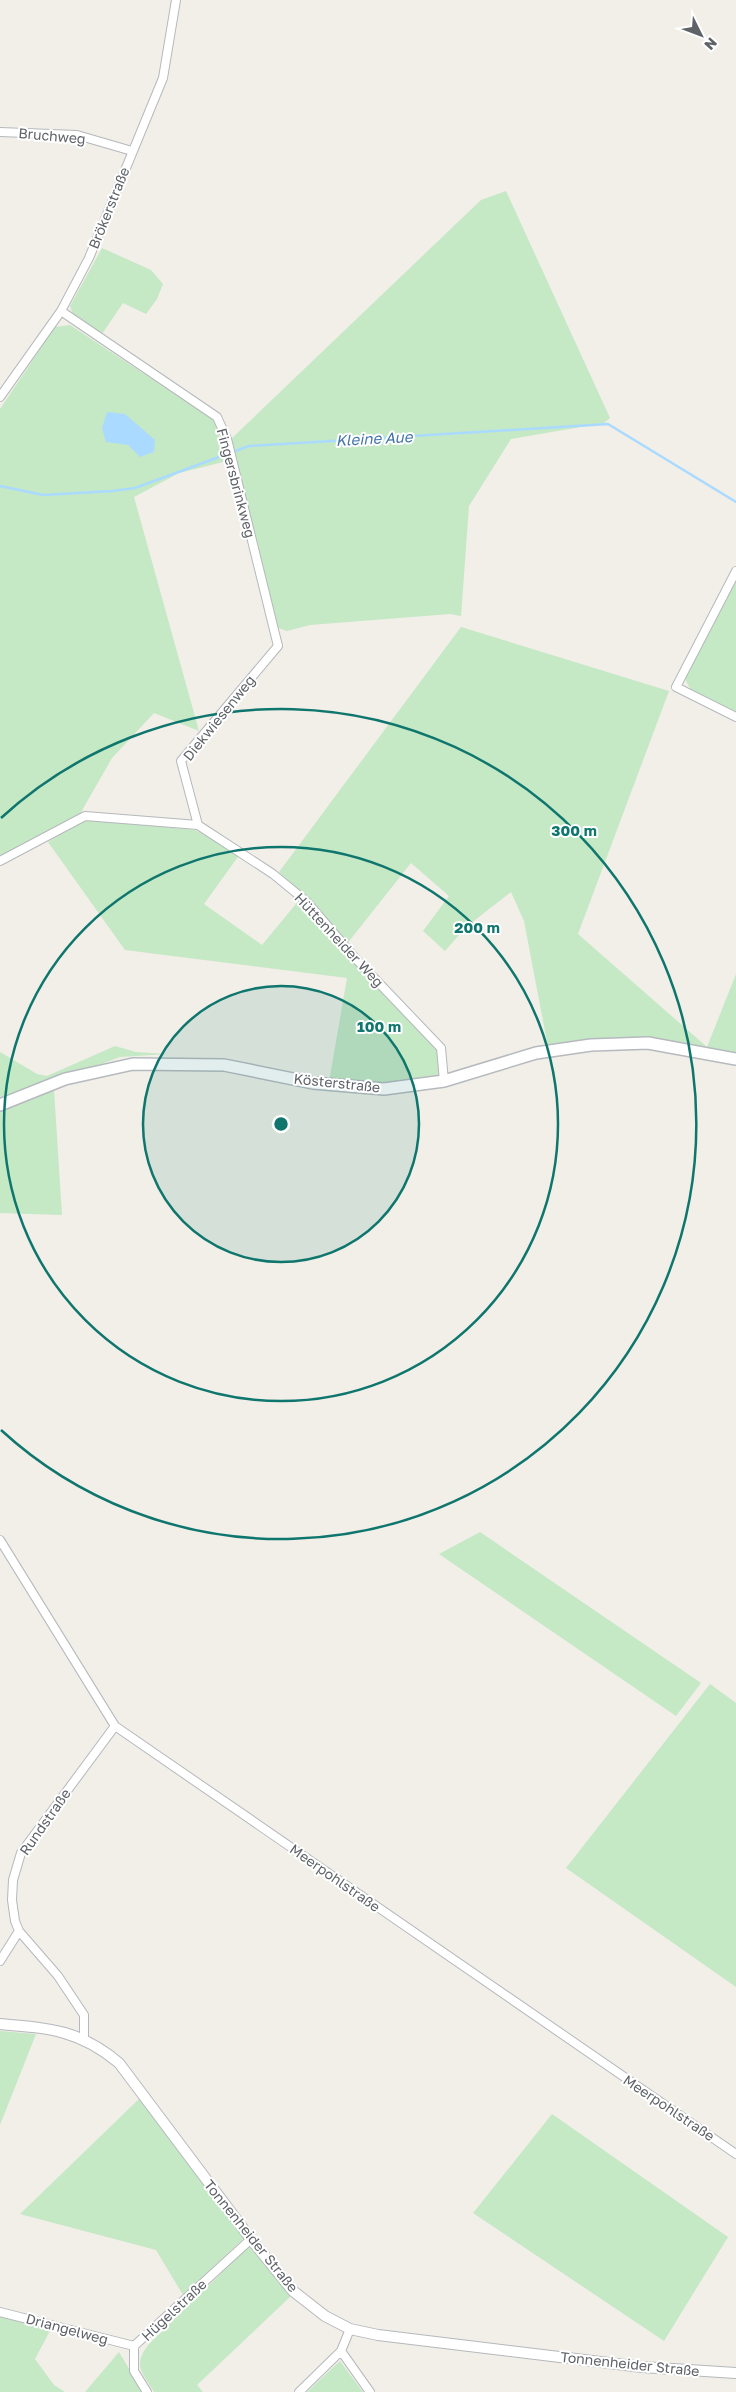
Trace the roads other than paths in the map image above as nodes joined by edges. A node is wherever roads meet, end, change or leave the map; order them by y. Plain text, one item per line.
1 (176, 0) edge
2 (0, 132) edge
3 (132, 151) junction
4 (61, 311) junction
5 (0, 397) edge
6 (736, 571) edge
7 (278, 646) joint
8 (736, 717) edge
9 (198, 826) junction
10 (0, 861) edge
11 (736, 1059) edge
12 (444, 1081) junction
13 (0, 1106) edge
14 (0, 1540) edge
15 (116, 1726) junction
16 (19, 1931) junction
17 (0, 1961) edge
18 (0, 2024) edge
19 (84, 2039) junction
20 (736, 2154) edge
21 (251, 2239) junction
22 (0, 2312) edge
23 (350, 2329) junction
24 (134, 2346) junction
25 (341, 2351) junction
26 (736, 2373) edge
27 (148, 2392) edge
28 (299, 2392) edge
29 (370, 2392) edge

1 - 3 street, Brökerstraße
2 - 3 street, Bruchweg
3 - 4 street, Brökerstraße
4 - 5 street, Brökerstraße
4 - 7 street, Fingersbrinkweg
6 - 8 street
7 - 9 street, Diekwiesenweg
9 - 10 street, Hüttenheider Weg
9 - 12 street, Hüttenheider Weg
11 - 12 main road, Kösterstraße
12 - 13 main road, Kösterstraße
14 - 15 street, Meerpohlstraße
15 - 16 street, Rundstraße
15 - 20 street, Meerpohlstraße
16 - 17 street
16 - 19 street, Rundstraße
18 - 19 street, Tonnenheider Straße
19 - 21 street, Tonnenheider Straße
21 - 23 street, Tonnenheider Straße
21 - 24 street, Hügelstraße
22 - 24 street, Driangelweg
23 - 25 street
23 - 26 street, Tonnenheider Straße
24 - 27 street, Hügelstraße
25 - 28 street
25 - 29 street

